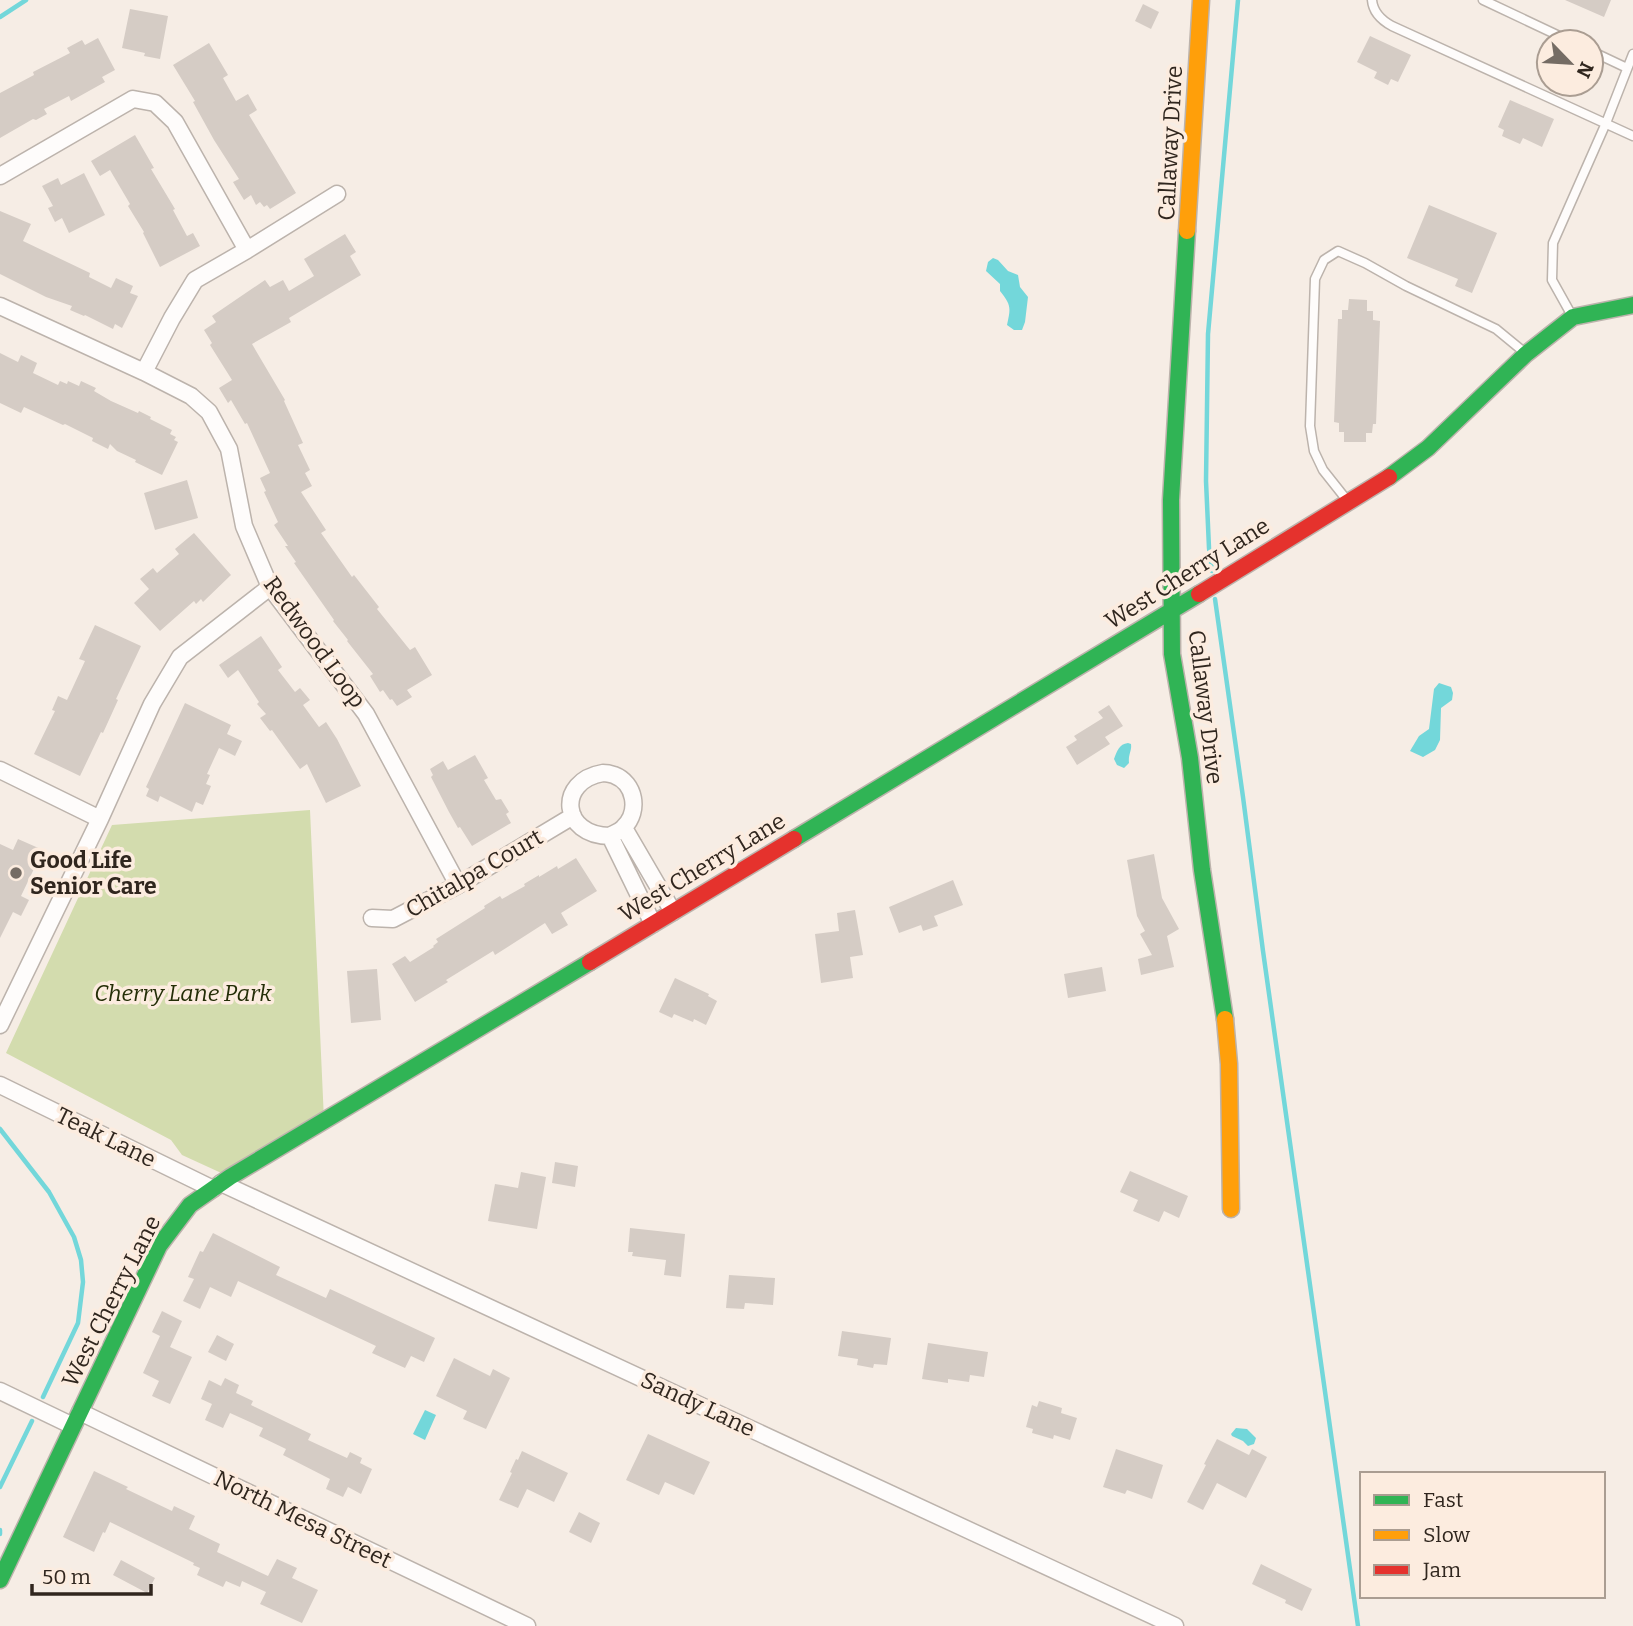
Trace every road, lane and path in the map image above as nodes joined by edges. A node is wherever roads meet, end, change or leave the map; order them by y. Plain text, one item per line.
1 (1201, 0) edge
2 (1372, 0) edge
3 (1483, 0) edge
4 (1542, 28) edge
5 (1633, 54) edge
6 (1605, 58) edge
7 (1627, 68) junction
8 (1606, 123) junction
9 (1633, 136) edge
10 (0, 176) edge
11 (337, 194) dead end
12 (247, 250) junction
13 (1633, 305) edge
14 (0, 306) edge
15 (1573, 317) junction
16 (1526, 354) junction
17 (144, 372) junction
18 (1348, 501) junction
19 (270, 587) junction
20 (1172, 610) junction
21 (0, 771) edge
22 (573, 816) junction
23 (100, 819) junction
24 (617, 832) junction
25 (458, 885) junction
26 (673, 912) junction
27 (372, 918) dead end
28 (653, 924) junction
29 (0, 1025) edge
30 (0, 1085) edge
31 (217, 1186) junction
32 (1231, 1209) dead end
33 (0, 1391) edge
34 (77, 1419) junction
35 (0, 1580) edge
36 (1168, 1624) edge
37 (527, 1626) edge

1 - 20 street, Callaway Drive
2 - 8 lane
3 - 4 lane
5 - 7 lane
6 - 7 lane
7 - 8 lane
8 - 9 lane
8 - 15 lane
10 - 12 street
11 - 12 street
12 - 17 street
13 - 15 street
14 - 17 street, Redwood Loop
15 - 16 street, West Cherry Lane
16 - 18 street, West Cherry Lane
16 - 18 lane
17 - 19 street, Redwood Loop
18 - 20 street, West Cherry Lane
19 - 23 street
19 - 25 street, Redwood Loop
20 - 26 street, West Cherry Lane
20 - 32 street, Callaway Drive
21 - 23 street
22 - 24 street
22 - 24 street
22 - 25 street, Chitalpa Court
23 - 29 street
24 - 26 street
24 - 28 street
25 - 27 street, Chitalpa Court
26 - 28 street, West Cherry Lane
28 - 31 street, West Cherry Lane
30 - 31 street, Teak Lane
31 - 34 street, West Cherry Lane
31 - 36 street, Sandy Lane
33 - 34 street, North Mesa Street
34 - 35 street, West Cherry Lane
34 - 37 street, North Mesa Street

